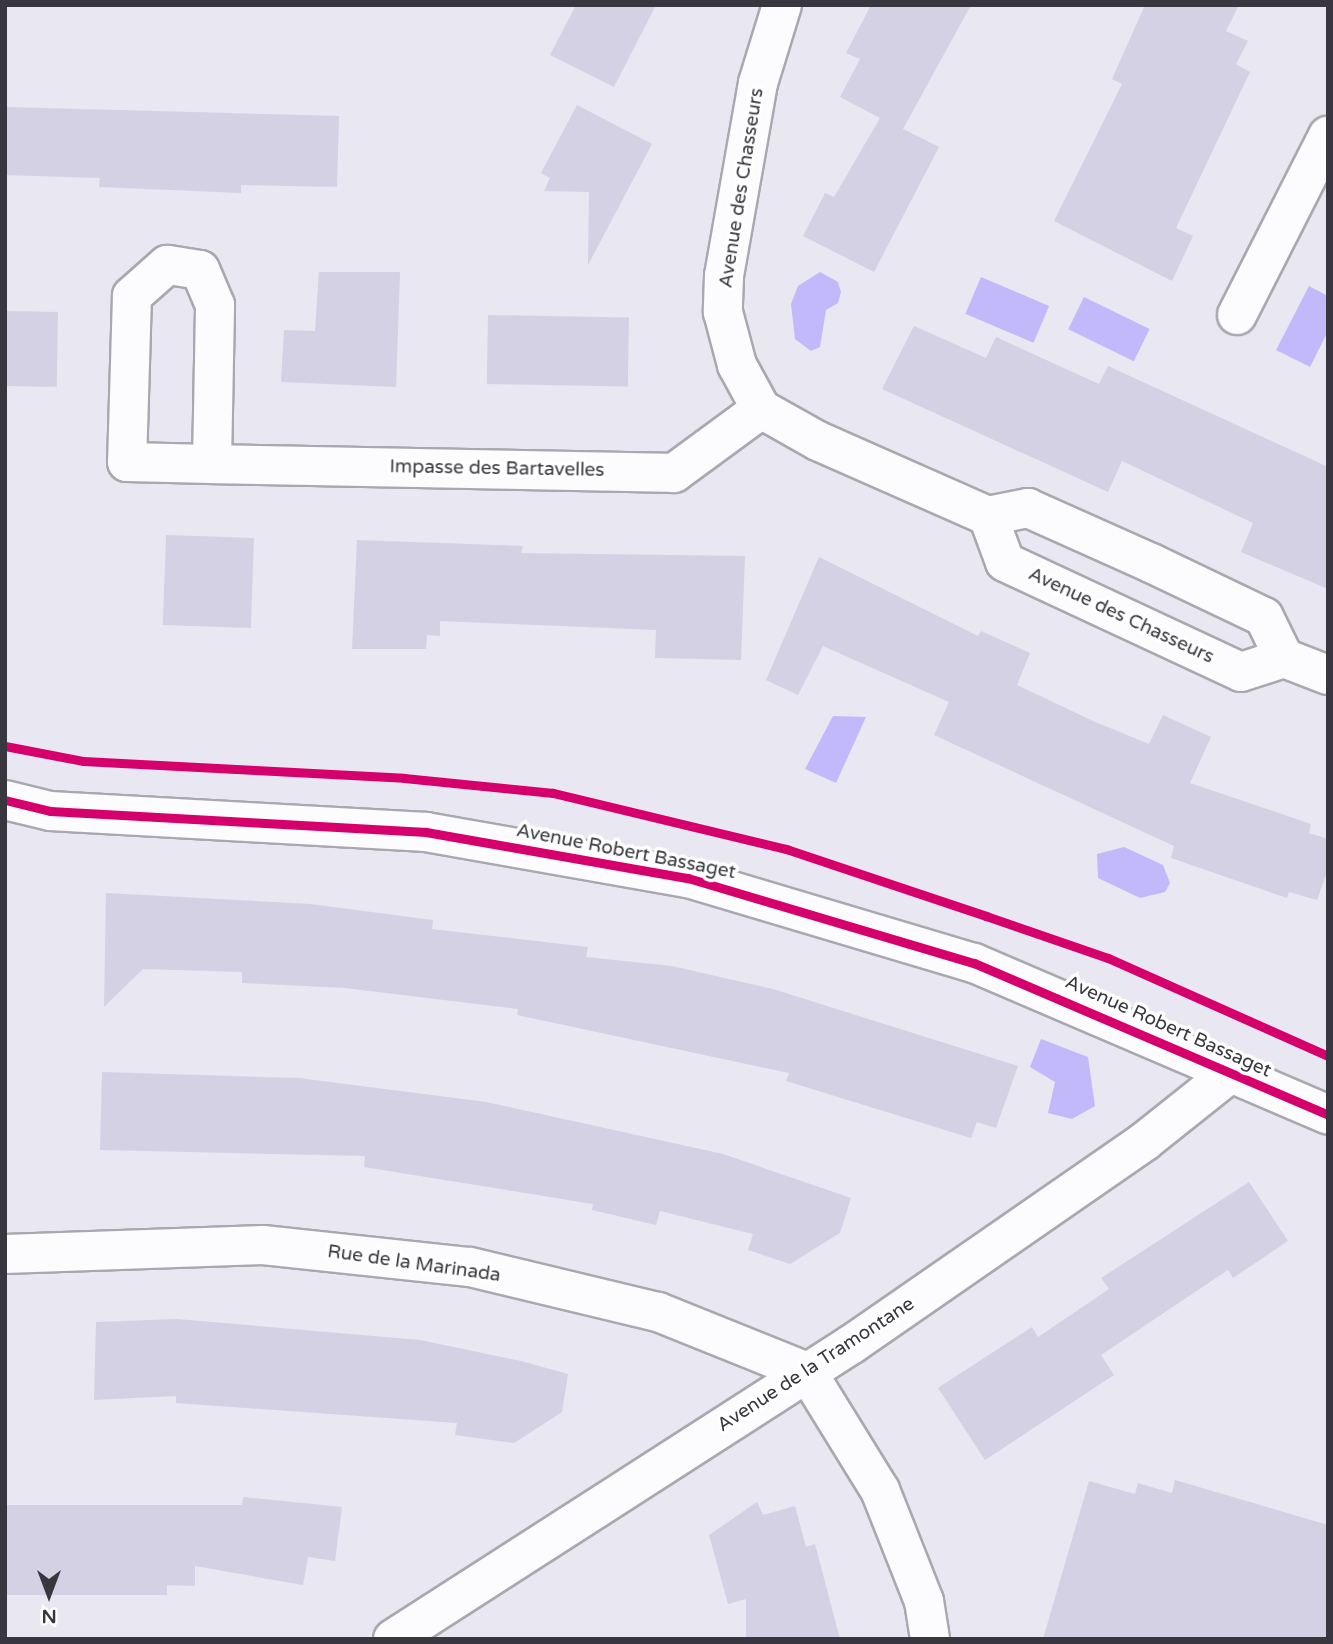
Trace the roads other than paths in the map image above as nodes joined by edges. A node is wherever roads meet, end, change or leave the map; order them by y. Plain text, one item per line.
1 (782, 5) edge
2 (1328, 136) edge
3 (1237, 315) dead end
4 (761, 409) junction
5 (212, 464) junction
6 (988, 516) junction
7 (1284, 659) junction
8 (1328, 675) edge
9 (5, 800) edge
10 (1228, 1075) junction
11 (1328, 1115) edge
12 (5, 1254) edge
13 (807, 1372) junction
14 (393, 1639) edge
15 (929, 1639) edge

1 - 4 street, Avenue des Chasseurs
2 - 3 street
4 - 5 street, Impasse des Bartavelles
4 - 6 street
5 - 5 street, Impasse des Bartavelles
6 - 7 street
6 - 7 street, Avenue des Chasseurs
7 - 8 street
9 - 10 street, Avenue Robert Bassaget
10 - 11 street, Avenue Robert Bassaget
10 - 13 street, Avenue de la Tramontane
12 - 13 street, Rue de la Marinada
13 - 14 street, Avenue de la Tramontane
13 - 15 street

